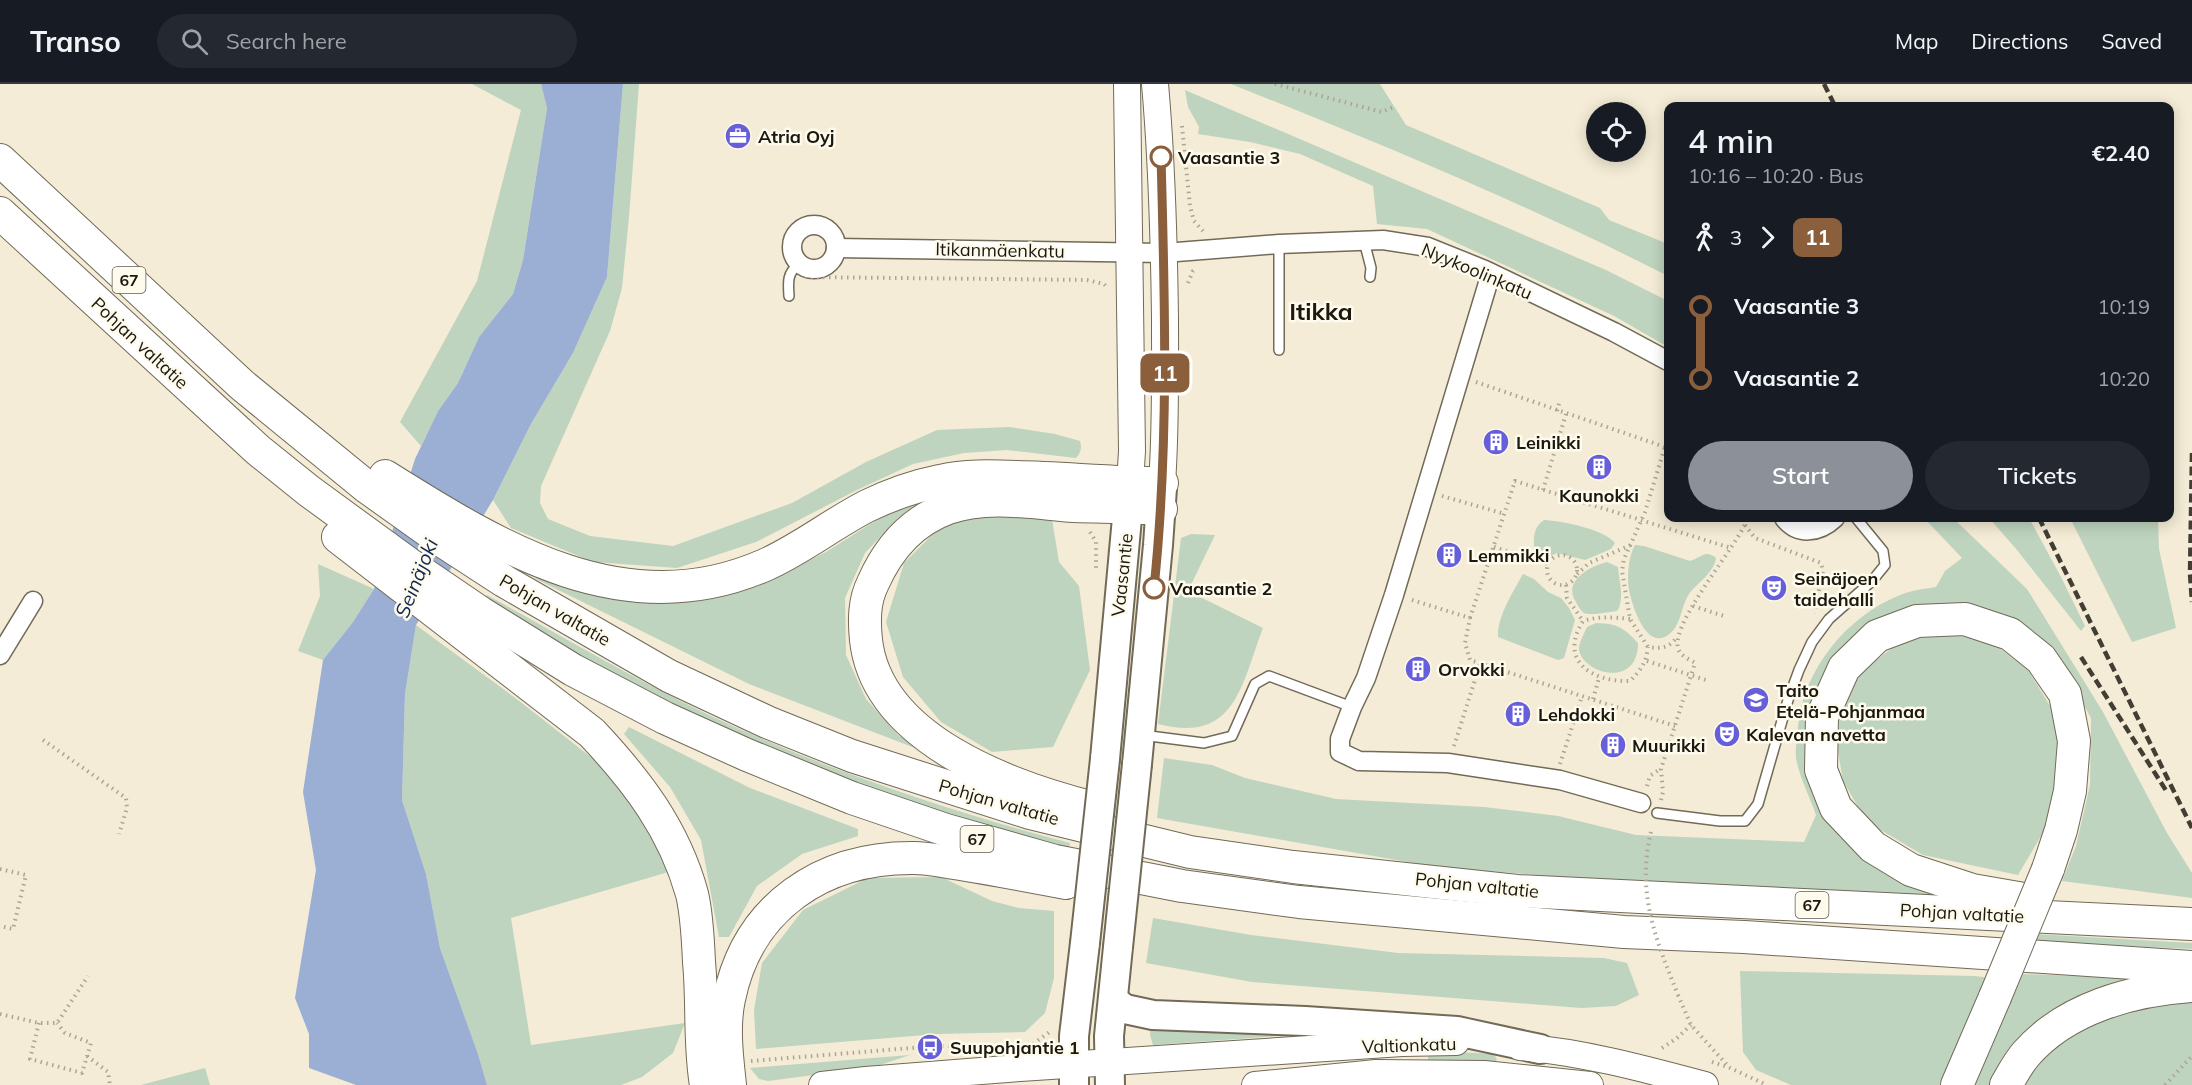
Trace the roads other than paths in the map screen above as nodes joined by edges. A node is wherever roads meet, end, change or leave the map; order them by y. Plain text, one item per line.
1 (1127, 84) edge
2 (1155, 84) edge
3 (0, 160) edge
4 (0, 213) edge
5 (1364, 241) junction
6 (1279, 244) junction
7 (836, 248) junction
8 (1130, 253) junction
9 (1164, 253) junction
10 (794, 270) junction
11 (1491, 273) junction
12 (1370, 277) dead end
13 (789, 296) dead end
14 (1280, 350) dead end
15 (1664, 359) edge
16 (373, 479) junction
17 (1129, 495) junction
18 (1161, 496) junction
19 (1787, 522) edge
20 (1831, 522) edge
21 (1859, 522) edge
22 (33, 601) dead end
23 (472, 624) junction
24 (0, 655) edge
25 (1352, 707) junction
26 (1139, 734) junction
27 (1641, 803) dead end
28 (1658, 813) road end
29 (1432, 881) junction
30 (2143, 922) junction
31 (1516, 923) junction
32 (2192, 924) edge
33 (2192, 967) edge
34 (2192, 986) edge
35 (1113, 1000) junction
36 (1540, 1048) junction
37 (1110, 1074) edge
38 (1074, 1075) edge
39 (721, 1078) edge
40 (1541, 1082) edge
41 (822, 1085) edge
42 (1255, 1085) edge
43 (1590, 1085) edge
44 (1706, 1085) edge
45 (1957, 1085) edge
46 (2006, 1085) edge

1 - 8 main road, Vaasantie
2 - 9 main road, Vaasantie
3 - 16 highway, Pohjan valtatie / 67
4 - 23 highway, Pohjan valtatie / 67
5 - 6 street, Nyykoolinkatu
5 - 11 street, Nyykoolinkatu
5 - 12 lane
6 - 9 street, Nyykoolinkatu
6 - 14 lane
7 - 8 street, Itikanmäenkatu
7 - 10 street
7 - 10 street
8 - 9 street, Itikanmäenkatu
8 - 17 main road, Vaasantie
9 - 18 main road, Vaasantie
10 - 13 lane
11 - 15 street, Nyykoolinkatu
11 - 25 street
16 - 17 highway
16 - 29 highway, Pohjan valtatie / 67
17 - 18 highway
17 - 29 highway
17 - 38 main road, Vaasantie, bridge
18 - 26 main road, Vaasantie
19 - 20 street
21 - 28 lane
22 - 24 street
23 - 31 highway, Pohjan valtatie / 67
23 - 39 highway
25 - 26 lane
25 - 27 street
26 - 35 main road, Vaasantie, bridge
29 - 30 highway, Pohjan valtatie / 67
30 - 32 highway, Pohjan valtatie / 67
30 - 45 highway, bridge
31 - 33 highway, Pohjan valtatie / 67
31 - 39 highway
34 - 46 highway
35 - 36 main road
35 - 37 main road, Vaasantie
36 - 37 main road, Valtionkatu
36 - 40 street
36 - 44 main road, Valtionkatu
37 - 38 main road, Valtionkatu
38 - 41 main road, Valtionkatu
40 - 42 main road, Valtionkatu
40 - 43 main road, Valtionkatu

